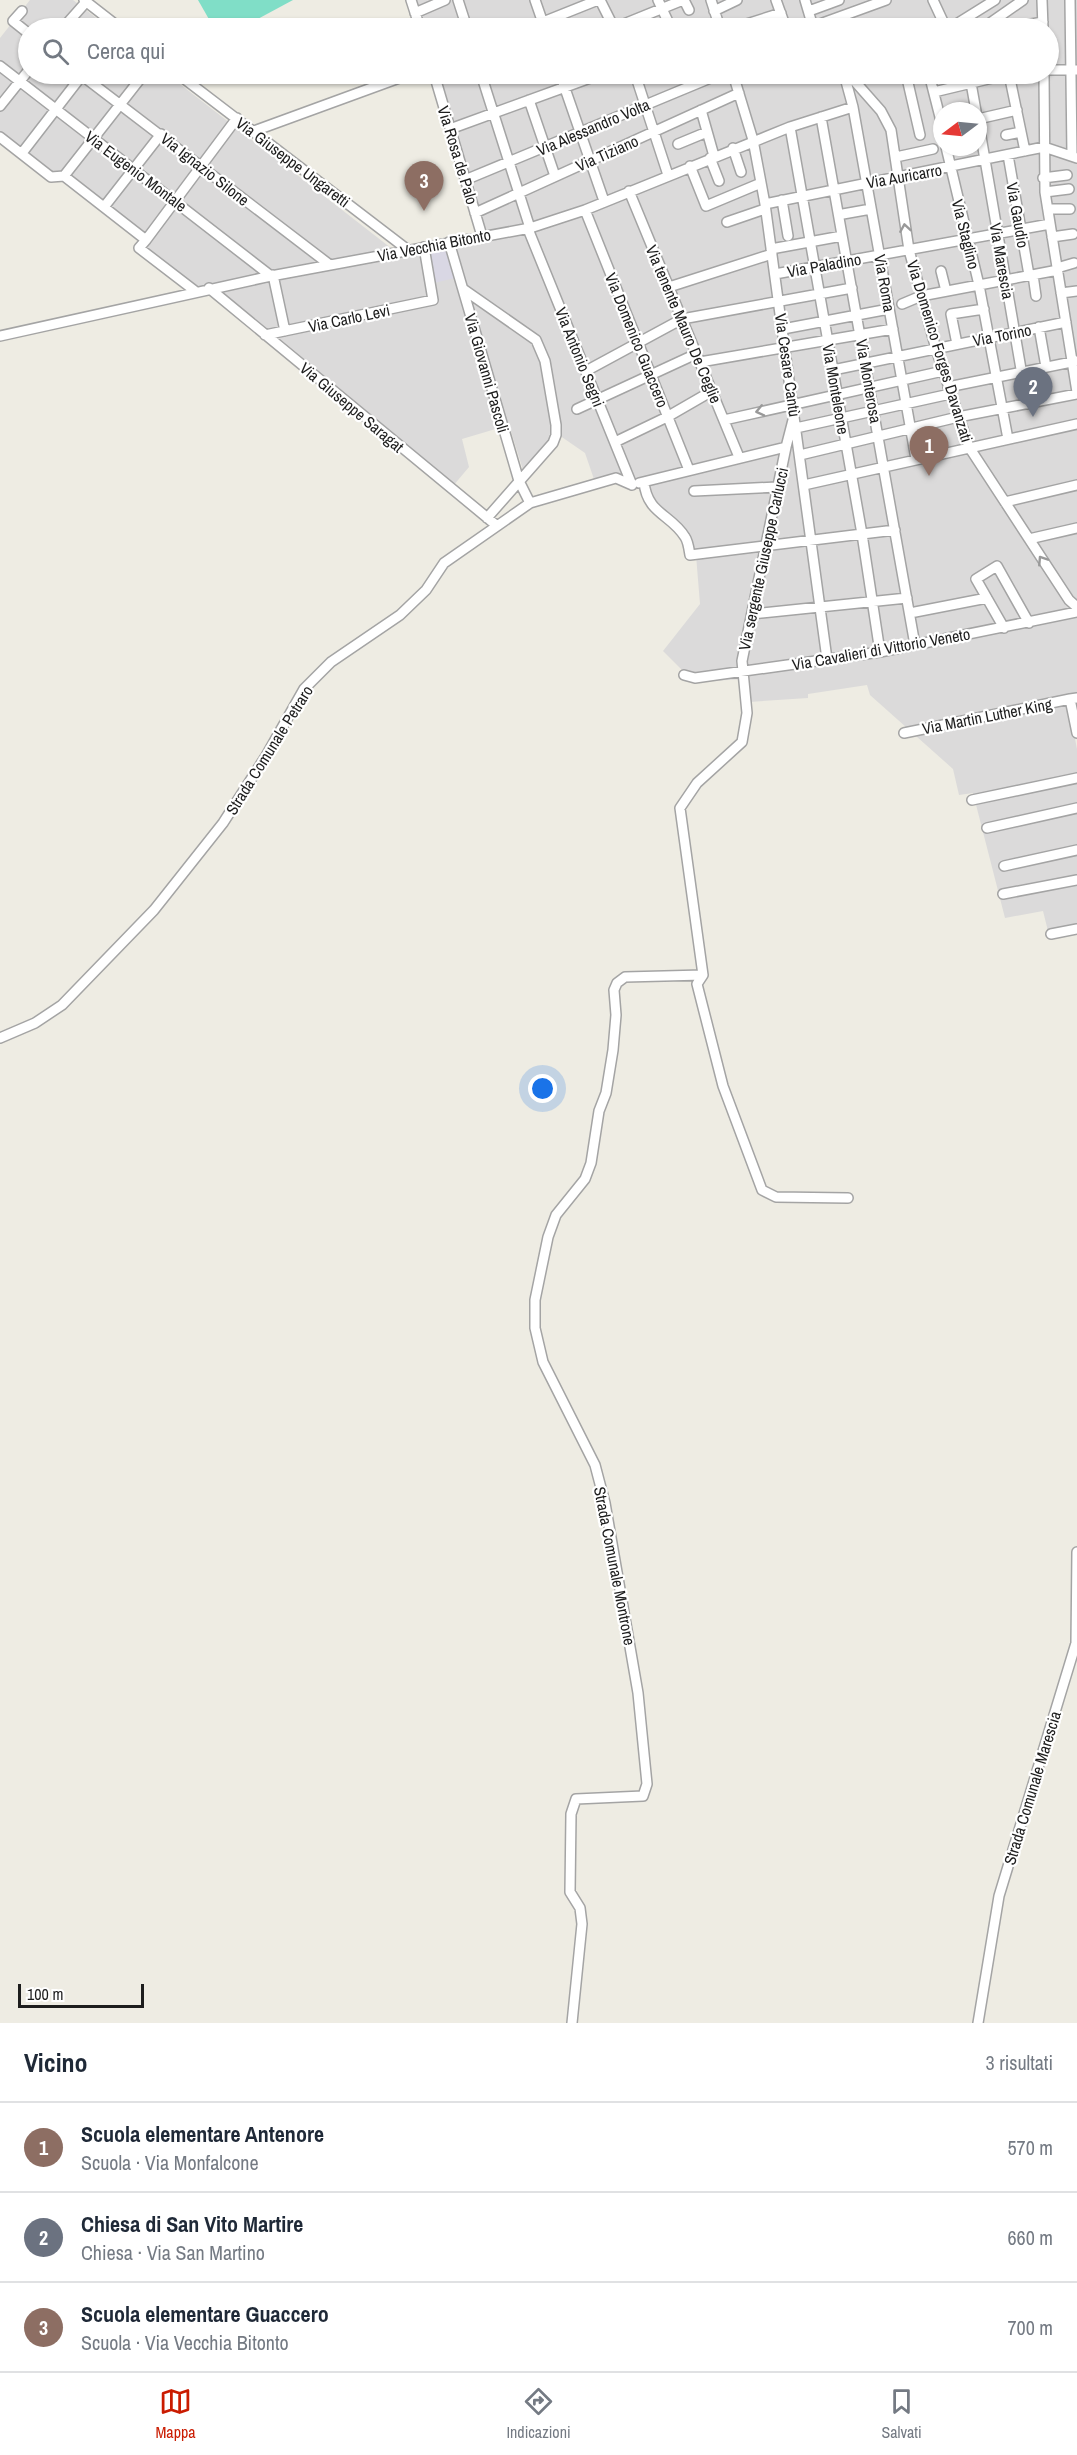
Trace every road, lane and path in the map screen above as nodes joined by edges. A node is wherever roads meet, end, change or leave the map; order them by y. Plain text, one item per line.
1 (411, 0) edge
2 (445, 0) edge
3 (458, 0) edge
4 (535, 0) edge
5 (599, 0) edge
6 (683, 0) edge
7 (711, 0) edge
8 (737, 0) edge
9 (776, 0) edge
10 (805, 0) edge
11 (839, 0) edge
12 (886, 0) edge
13 (933, 0) edge
14 (995, 0) edge
15 (1023, 0) edge
16 (1042, 0) edge
17 (1070, 0) edge
18 (85, 1) edge
19 (660, 4) edge
20 (689, 10) dead end
21 (22, 11) dead end
22 (714, 11) junction
23 (809, 11) junction
24 (415, 12) junction
25 (781, 13) junction
26 (71, 18) edge
27 (106, 18) edge
28 (417, 18) edge
29 (464, 18) edge
30 (541, 18) edge
31 (560, 18) edge
32 (609, 18) edge
33 (633, 18) edge
34 (666, 18) edge
35 (716, 18) edge
36 (765, 18) edge
37 (783, 18) edge
38 (810, 18) edge
39 (839, 18) edge
40 (941, 18) edge
41 (966, 18) edge
42 (997, 18) edge
43 (1043, 18) edge
44 (18, 25) edge
45 (0, 66) edge
46 (1073, 70) edge
47 (18, 80) edge
48 (18, 84) edge
49 (22, 84) edge
50 (74, 84) edge
51 (95, 84) edge
52 (136, 84) edge
53 (191, 84) edge
54 (383, 84) edge
55 (437, 84) edge
56 (484, 84) edge
57 (564, 84) edge
58 (574, 84) edge
59 (638, 84) edge
60 (696, 84) edge
61 (736, 84) edge
62 (851, 84) edge
63 (857, 84) edge
64 (908, 84) edge
65 (931, 84) edge
66 (965, 84) edge
67 (969, 84) edge
68 (1011, 84) edge
69 (1044, 84) edge
70 (565, 87) junction
71 (933, 92) junction
72 (739, 93) junction
73 (529, 100) junction
74 (936, 102) edge
75 (974, 102) edge
76 (121, 104) junction
77 (645, 105) junction
78 (0, 106) edge
79 (853, 107) junction
80 (55, 110) junction
81 (701, 110) junction
82 (1017, 110) junction
83 (494, 112) junction
84 (820, 117) junction
85 (987, 117) edge
86 (237, 118) junction
87 (790, 127) junction
88 (450, 129) junction
89 (254, 131) junction
90 (654, 132) junction
91 (707, 132) junction
92 (1022, 132) junction
93 (580, 133) junction
94 (161, 134) junction
95 (920, 135) dead end
96 (1006, 135) dead end
97 (0, 137) edge
98 (93, 140) junction
99 (753, 141) junction
100 (678, 144) dead end
101 (545, 147) junction
102 (1044, 147) junction
103 (733, 148) junction
104 (933, 149) dead end
105 (1025, 151) junction
106 (22, 153) junction
107 (1008, 155) junction
108 (948, 156) edge
109 (984, 156) edge
110 (1074, 156) edge
111 (712, 157) junction
112 (896, 157) junction
113 (590, 160) junction
114 (985, 161) junction
115 (510, 162) junction
116 (202, 165) junction
117 (690, 166) junction
118 (950, 168) junction
119 (133, 169) junction
120 (741, 172) dead end
121 (668, 175) junction
122 (1067, 175) dead end
123 (64, 176) junction
124 (555, 176) junction
125 (1044, 178) junction
126 (898, 179) junction
127 (465, 180) junction
128 (719, 181) dead end
129 (761, 183) junction
130 (865, 183) junction
131 (1069, 189) dead end
132 (834, 190) junction
133 (519, 191) junction
134 (629, 191) junction
135 (1045, 192) junction
136 (802, 196) junction
137 (175, 200) junction
138 (782, 200) junction
139 (604, 201) junction
140 (765, 206) junction
141 (104, 207) junction
142 (871, 209) junction
143 (1048, 209) junction
144 (1070, 209) dead end
145 (585, 210) junction
146 (475, 213) junction
147 (843, 214) dead end
148 (727, 222) dead end
149 (1050, 224) junction
150 (529, 228) junction
151 (1021, 229) junction
152 (998, 234) junction
153 (1073, 234) dead end
154 (482, 236) junction
155 (788, 236) dead end
156 (842, 236) junction
157 (1052, 237) junction
158 (967, 239) junction
159 (146, 240) junction
160 (449, 242) junction
161 (810, 242) junction
162 (424, 247) junction
163 (408, 250) junction
164 (909, 250) junction
165 (772, 251) junction
166 (880, 255) junction
167 (847, 261) junction
168 (1074, 263) dead end
169 (330, 265) junction
170 (815, 267) junction
171 (1057, 269) junction
172 (941, 271) dead end
173 (775, 274) junction
174 (1031, 275) junction
175 (272, 276) junction
176 (1005, 280) junction
177 (978, 285) junction
178 (669, 287) junction
179 (209, 288) junction
180 (852, 288) junction
181 (463, 289) junction
182 (195, 291) junction
183 (946, 291) junction
184 (1077, 291) edge
185 (1061, 293) junction
186 (819, 294) junction
187 (921, 296) junction
188 (1036, 296) dead end
189 (779, 301) junction
190 (902, 304) dead end
191 (889, 309) junction
192 (984, 309) junction
193 (857, 315) junction
194 (682, 319) junction
195 (824, 322) junction
196 (1066, 324) junction
197 (1077, 325) edge
198 (1039, 327) junction
199 (783, 329) junction
200 (893, 329) junction
201 (285, 331) junction
202 (1014, 332) junction
203 (265, 335) junction
204 (0, 336) edge
205 (860, 336) junction
206 (989, 337) junction
207 (828, 342) junction
208 (638, 343) junction
209 (957, 344) junction
210 (936, 348) junction
211 (787, 349) junction
212 (897, 356) junction
213 (698, 358) junction
214 (1075, 361) edge
215 (865, 363) junction
216 (1046, 367) junction
217 (832, 370) junction
218 (586, 371) junction
219 (943, 371) junction
220 (1021, 372) junction
221 (651, 376) junction
222 (997, 377) junction
223 (901, 380) junction
224 (870, 387) junction
225 (712, 391) junction
226 (949, 391) junction
227 (1077, 393) edge
228 (837, 394) junction
229 (598, 400) junction
230 (792, 403) junction
231 (905, 404) junction
232 (1027, 404) junction
233 (577, 409) dead end
234 (1003, 409) junction
235 (874, 411) junction
236 (794, 416) junction
237 (668, 417) junction
238 (958, 417) junction
239 (841, 418) junction
240 (724, 420) junction
241 (1077, 424) edge
242 (796, 428) junction
243 (910, 429) junction
244 (879, 436) junction
245 (1008, 439) junction
246 (615, 442) junction
247 (846, 444) junction
248 (786, 447) junction
249 (969, 447) junction
250 (800, 455) junction
251 (739, 457) junction
252 (916, 459) junction
253 (884, 466) junction
254 (689, 470) junction
255 (851, 474) junction
256 (519, 481) junction
257 (644, 482) junction
258 (632, 484) junction
259 (804, 485) junction
260 (1077, 485) edge
261 (777, 487) junction
262 (694, 491) dead end
263 (1005, 502) junction
264 (530, 503) junction
265 (487, 518) junction
266 (496, 525) junction
267 (1077, 528) edge
268 (895, 530) junction
269 (862, 534) junction
270 (1029, 539) junction
271 (812, 540) junction
272 (765, 546) junction
273 (907, 598) junction
274 (987, 598) junction
275 (872, 602) junction
276 (820, 607) junction
277 (1077, 607) edge
278 (1077, 612) edge
279 (910, 613) junction
280 (752, 614) junction
281 (1029, 623) junction
282 (1004, 628) junction
283 (915, 645) junction
284 (880, 652) junction
285 (827, 660) junction
286 (742, 671) junction
287 (684, 675) dead end
288 (1073, 698) edge
289 (904, 733) dead end
290 (1077, 733) edge
291 (1077, 778) edge
292 (972, 800) dead end
293 (1077, 808) edge
294 (987, 828) dead end
295 (1077, 850) edge
296 (1004, 866) dead end
297 (1077, 880) edge
298 (1003, 894) dead end
299 (1077, 929) edge
300 (1051, 934) dead end
301 (703, 975) junction
302 (0, 1038) edge
303 (848, 1197) dead end
304 (1077, 1552) edge
305 (572, 2023) edge
306 (978, 2023) edge

1 - 24 street
2 - 24 street
3 - 29 street
4 - 30 street
5 - 31 street
5 - 32 street
6 - 19 street
6 - 20 street
7 - 22 street
8 - 22 street
9 - 25 street
10 - 23 street
11 - 23 street
12 - 39 street
13 - 40 street
14 - 41 street
15 - 42 street
16 - 43 street
17 - 46 street
18 - 26 street
18 - 27 street
19 - 33 street
19 - 34 street
21 - 44 street
22 - 35 street
23 - 38 street
24 - 28 street
25 - 36 street
25 - 37 street
45 - 47 street, Via Eugenio Montale
46 - 110 street
48 - 78 street
49 - 80 street, Via Eugenio Montale
50 - 80 street
51 - 76 street, Via Ignazio Silone
52 - 76 street
53 - 86 street, Via Giuseppe Ungaretti
54 - 89 street
55 - 88 street, Via Rosa de Palo
56 - 83 street, Via Antonio Segni
57 - 70 street
58 - 70 street
59 - 77 street
60 - 77 street, Via Alessandro Volta
61 - 72 street, Via Cesare Cantù
62 - 79 street, Via Roma
63 - 112 street, Via Domenico Forges Davanzati
64 - 95 street
65 - 71 street
66 - 71 street
67 - 75 street
68 - 82 street
69 - 102 street
70 - 73 street
70 - 93 street
71 - 74 street
72 - 81 street, Via Tiziano
72 - 99 street, Via Cesare Cantù
73 - 83 street
73 - 101 street
76 - 94 street, Via Ignazio Silone
76 - 98 street
77 - 90 street
77 - 93 street, Via Alessandro Volta
79 - 84 street, Via Vecchia Bitonto
79 - 130 street, Via Roma
80 - 98 street, Via Eugenio Montale
80 - 106 street
81 - 90 street, Via Tiziano
81 - 91 street
82 - 85 street
82 - 92 street
83 - 88 street
83 - 115 street, Via Antonio Segni
84 - 87 street, Via Vecchia Bitonto
84 - 132 street, Via Monterosa
86 - 89 street, Via Giuseppe Ungaretti
86 - 116 street
87 - 99 street, Via Vecchia Bitonto
87 - 136 street, Via Monteleone
88 - 127 street, Via Rosa de Palo
89 - 163 street, Via Giuseppe Ungaretti
90 - 113 street, Via Tiziano
90 - 121 street
91 - 100 street
91 - 111 street
92 - 96 street
92 - 105 street
93 - 101 street, Via Alessandro Volta
93 - 113 street
94 - 116 street, Via Ignazio Silone
94 - 119 street
97 - 106 street
98 - 119 street, Via Eugenio Montale
98 - 123 street
99 - 103 street, Via Vecchia Bitonto
99 - 129 street, Via Cesare Cantù
101 - 115 street, Via Alessandro Volta
101 - 124 street
102 - 105 street, Via Auricarro
102 - 110 street, Via Auricarro
102 - 125 street
103 - 111 street, Via Vecchia Bitonto
103 - 120 street
104 - 112 street
105 - 107 street, Via Auricarro
106 - 123 street
107 - 114 street, Via Auricarro
107 - 151 street, Via Gaudio
108 - 118 street, Via Staglino
109 - 114 street, Via Marescia
111 - 117 street, Via Vecchia Bitonto
111 - 128 street
112 - 126 street, Via Domenico Forges Davanzati
113 - 124 street, Via Tiziano
113 - 139 street
114 - 118 street, Via Auricarro
114 - 152 street, Via Marescia
115 - 127 street, Via Alessandro Volta
115 - 133 street, Via Antonio Segni
116 - 137 street
116 - 169 street, Via Ignazio Silone
117 - 121 street, Via Vecchia Bitonto
117 - 129 street
118 - 126 street, Via Auricarro
118 - 158 street, Via Staglino
119 - 137 street, Via Eugenio Montale
119 - 141 street
121 - 134 street, Via Vecchia Bitonto
122 - 125 street
123 - 141 street
124 - 133 street, Via Tiziano
125 - 135 street
126 - 130 street, Via Auricarro
164 -> 126 street, Via Domenico Forges Davanzati
127 - 146 street, Via Rosa de Palo
129 - 140 street, Via Cesare Cantù
130 - 132 street, Via Auricarro
130 - 142 street, Via Roma
131 - 135 street
132 - 136 street, Via Auricarro
132 - 156 street, Via Monterosa
133 - 146 street, Via Tiziano
133 - 150 street, Via Antonio Segni
134 - 139 street, Via Vecchia Bitonto
134 - 178 street, Via tenente Mauro De Ceglie
135 - 143 street
136 - 138 street, Via Auricarro
136 - 161 street, Via Monteleone
137 - 159 street
137 - 175 street, Via Eugenio Montale
138 - 140 street, Via Auricarro
138 - 155 street
139 - 145 street, Via Vecchia Bitonto
140 - 148 street, Via Auricarro
140 - 165 street, Via Cesare Cantù
141 - 159 street
142 - 147 street
142 - 166 street, Via Roma
143 - 144 street
143 - 149 street
145 - 150 street, Via Vecchia Bitonto
145 - 208 street, Via Domenico Guaccero
146 - 154 street, Via Rosa de Palo
149 - 151 street, Via Paladino
149 - 157 street
150 - 154 street, Via Vecchia Bitonto
150 - 218 street, Via Antonio Segni
151 - 152 street, Via Paladino
151 - 174 street, Via Gaudio
152 - 158 street, Via Paladino
152 - 176 street, Via Marescia
153 - 157 street
154 - 160 street, Via Vecchia Bitonto
156 - 161 street
156 - 167 street, Via Monterosa
157 - 171 street
158 - 164 street, Via Paladino
158 - 177 street, Via Staglino
159 - 182 street
160 - 162 street, Via Vecchia Bitonto
160 - 181 street, Via Giovanni Pascoli
161 - 165 street
161 - 170 street, Via Monteleone
162 - 163 street, Via Vecchia Bitonto
162 - 201 street, Via Carlo Levi
163 - 169 street, Via Vecchia Bitonto
164 - 166 street, Via Paladino
164 - 187 street, Via Domenico Forges Davanzati
165 - 173 street, Via Cesare Cantù
165 - 178 street
166 - 167 street, Via Paladino
166 - 191 street, Via Roma
167 - 170 street, Via Paladino
167 - 180 street, Via Monterosa
168 - 171 street
169 - 175 street, Via Vecchia Bitonto
170 - 173 street, Via Paladino
170 - 186 street, Via Monteleone
171 - 174 street
171 - 185 street
172 - 183 street
173 - 189 street, Via Cesare Cantù
174 - 176 street
174 - 188 street, Via Gaudio
175 - 179 street, Via Vecchia Bitonto
175 - 201 street
176 - 177 street
176 - 202 street, Via Marescia
177 - 183 street
177 - 192 street, Via Staglino
178 - 194 street, Via tenente Mauro De Ceglie
179 - 182 street, Via Vecchia Bitonto
179 - 203 street, Via Giuseppe Saragat
180 - 186 street
180 - 193 street, Via Monterosa
181 - 256 street, Via Giovanni Pascoli
181 - 256 street
182 - 204 street, Via Vecchia Bitonto
183 - 187 street
184 - 185 street
185 - 196 street
186 - 189 street
186 - 195 street, Via Monteleone
187 - 190 street
187 - 210 street, Via Domenico Forges Davanzati
189 - 194 street
189 - 199 street, Via Cesare Cantù
191 - 193 street
191 - 200 street, Via Roma
192 - 206 street, Via Staglino
192 - 209 street
193 - 195 street
193 - 205 street, Via Monterosa
194 - 208 street
194 - 213 street, Via tenente Mauro De Ceglie
195 - 199 street
195 - 207 street, Via Monteleone
196 - 197 street, Via Torino
196 - 198 street, Via Torino
196 - 214 street
198 - 202 street, Via Torino
198 - 216 street
199 - 211 street, Via Cesare Cantù
200 - 205 street
200 - 212 street, Via Roma
201 - 203 street, Via Carlo Levi
202 - 206 street, Via Torino
202 - 220 street, Via Marescia
203 - 265 street, Via Giuseppe Saragat
205 - 207 street
205 - 215 street, Via Monterosa
206 - 209 street, Via Torino
206 - 222 street, Via Staglino
207 - 211 street
207 - 217 street, Via Monteleone
208 - 218 street
208 - 221 street, Via Domenico Guaccero
209 - 210 street, Via Torino
210 - 212 street, Via Torino
210 - 219 street, Via Domenico Forges Davanzati
211 - 213 street
211 - 230 street, Via Cesare Cantù
212 - 215 street, Via Torino
212 - 223 street, Via Roma
213 - 221 street
213 - 225 street, Via tenente Mauro De Ceglie
214 - 216 street
214 - 227 street
215 - 217 street, Via Torino
215 - 224 street, Via Monterosa
216 - 220 street
217 - 228 street, Via Monteleone
218 - 229 street, Via Antonio Segni
219 - 223 street
219 - 226 street, Via Domenico Forges Davanzati
220 - 222 street
220 - 232 street, Via Marescia
221 - 229 street
221 - 237 street, Via Domenico Guaccero
222 - 226 street
222 - 234 street, Via Staglino
223 - 224 street
223 - 231 street, Via Roma
224 - 228 street
224 - 235 street, Via Monterosa
225 - 237 street
225 - 240 street, Via tenente Mauro De Ceglie
226 - 231 street
226 - 238 street, Via Domenico Forges Davanzati
227 - 232 street
228 - 230 street
228 - 239 street, Via Monteleone
229 - 233 street
229 - 246 street, Via Antonio Segni
230 - 236 street, Via Cesare Cantù
230 -> 240 street
231 - 235 street
231 - 243 street, Via Roma
232 - 234 street
234 - 238 street
234 - 245 street, Via Staglino
235 - 239 street
235 - 244 street, Via Monterosa
236 - 242 street, Via Cesare Cantù
236 - 248 street, Via sergente Giuseppe Carlucci
237 - 246 street
237 - 254 street, Via Domenico Guaccero
238 - 243 street
238 - 249 street, Via Domenico Forges Davanzati
239 - 242 street
239 - 247 street, Via Monteleone
240 - 251 street, Via tenente Mauro De Ceglie
241 - 245 street
242 - 250 street, Via Cesare Cantù
243 - 244 street
243 - 252 street, Via Roma
244 - 247 street
244 - 253 street, Via Monterosa
245 - 249 street
246 - 258 street, Via Antonio Segni
247 - 250 street
247 - 255 street, Via Monteleone
248 - 251 street, Strada Comunale Petraro
248 - 261 street, Via sergente Giuseppe Carlucci
249 - 252 street
249 - 263 street, Via Domenico Forges Davanzati
250 - 259 street, Via Cesare Cantù
251 - 254 street, Strada Comunale Petraro
252 - 253 street
253 - 255 street
253 - 268 street, Via Monterosa
254 - 257 street, Strada Comunale Petraro
255 - 259 street
255 - 269 street, Via Monteleone
256 - 264 street, Via Giovanni Pascoli
256 - 265 street
257 - 258 street, Strada Comunale Petraro
257 - 272 street
258 - 264 street, Strada Comunale Petraro
259 - 271 street, Via Cesare Cantù
260 - 263 street
261 - 262 street
261 - 272 street, Via sergente Giuseppe Carlucci
263 - 270 street, Via Domenico Forges Davanzati
264 - 266 street, Strada Comunale Petraro
265 - 266 street, Via Giuseppe Saragat
266 - 302 street, Strada Comunale Petraro
267 - 270 street
268 - 269 street
268 - 273 street, Via Monterosa
269 - 271 street
269 - 275 street, Via Monteleone
277 -> 270 street, Via Domenico Forges Davanzati
271 - 272 street
271 - 276 street, Via Cesare Cantù
272 - 280 street, Via sergente Giuseppe Carlucci
273 - 275 street
273 - 279 street, Via Monterosa
274 - 279 street
274 - 281 street
274 - 282 street
275 - 276 street
275 - 284 street, Via Monteleone
276 - 280 street
276 - 285 street, Via Cesare Cantù
278 - 281 street, Via Cavalieri di Vittorio Veneto
279 - 283 street, Via Monterosa
280 - 286 street, Via sergente Giuseppe Carlucci
281 - 282 street, Via Cavalieri di Vittorio Veneto
282 - 283 street, Via Cavalieri di Vittorio Veneto
283 - 284 street, Via Cavalieri di Vittorio Veneto
284 - 285 street, Via Cavalieri di Vittorio Veneto
285 - 286 street, Via Cavalieri di Vittorio Veneto
286 - 287 street, Via Cavalieri di Vittorio Veneto
286 - 301 street
288 - 289 street, Via Martin Luther King
288 - 290 street
291 - 292 street
293 - 294 street
295 - 296 street
297 - 298 street
299 - 300 street
301 - 303 street
301 - 305 street, Strada Comunale Montrone
304 - 306 street, Strada Comunale Marescia

